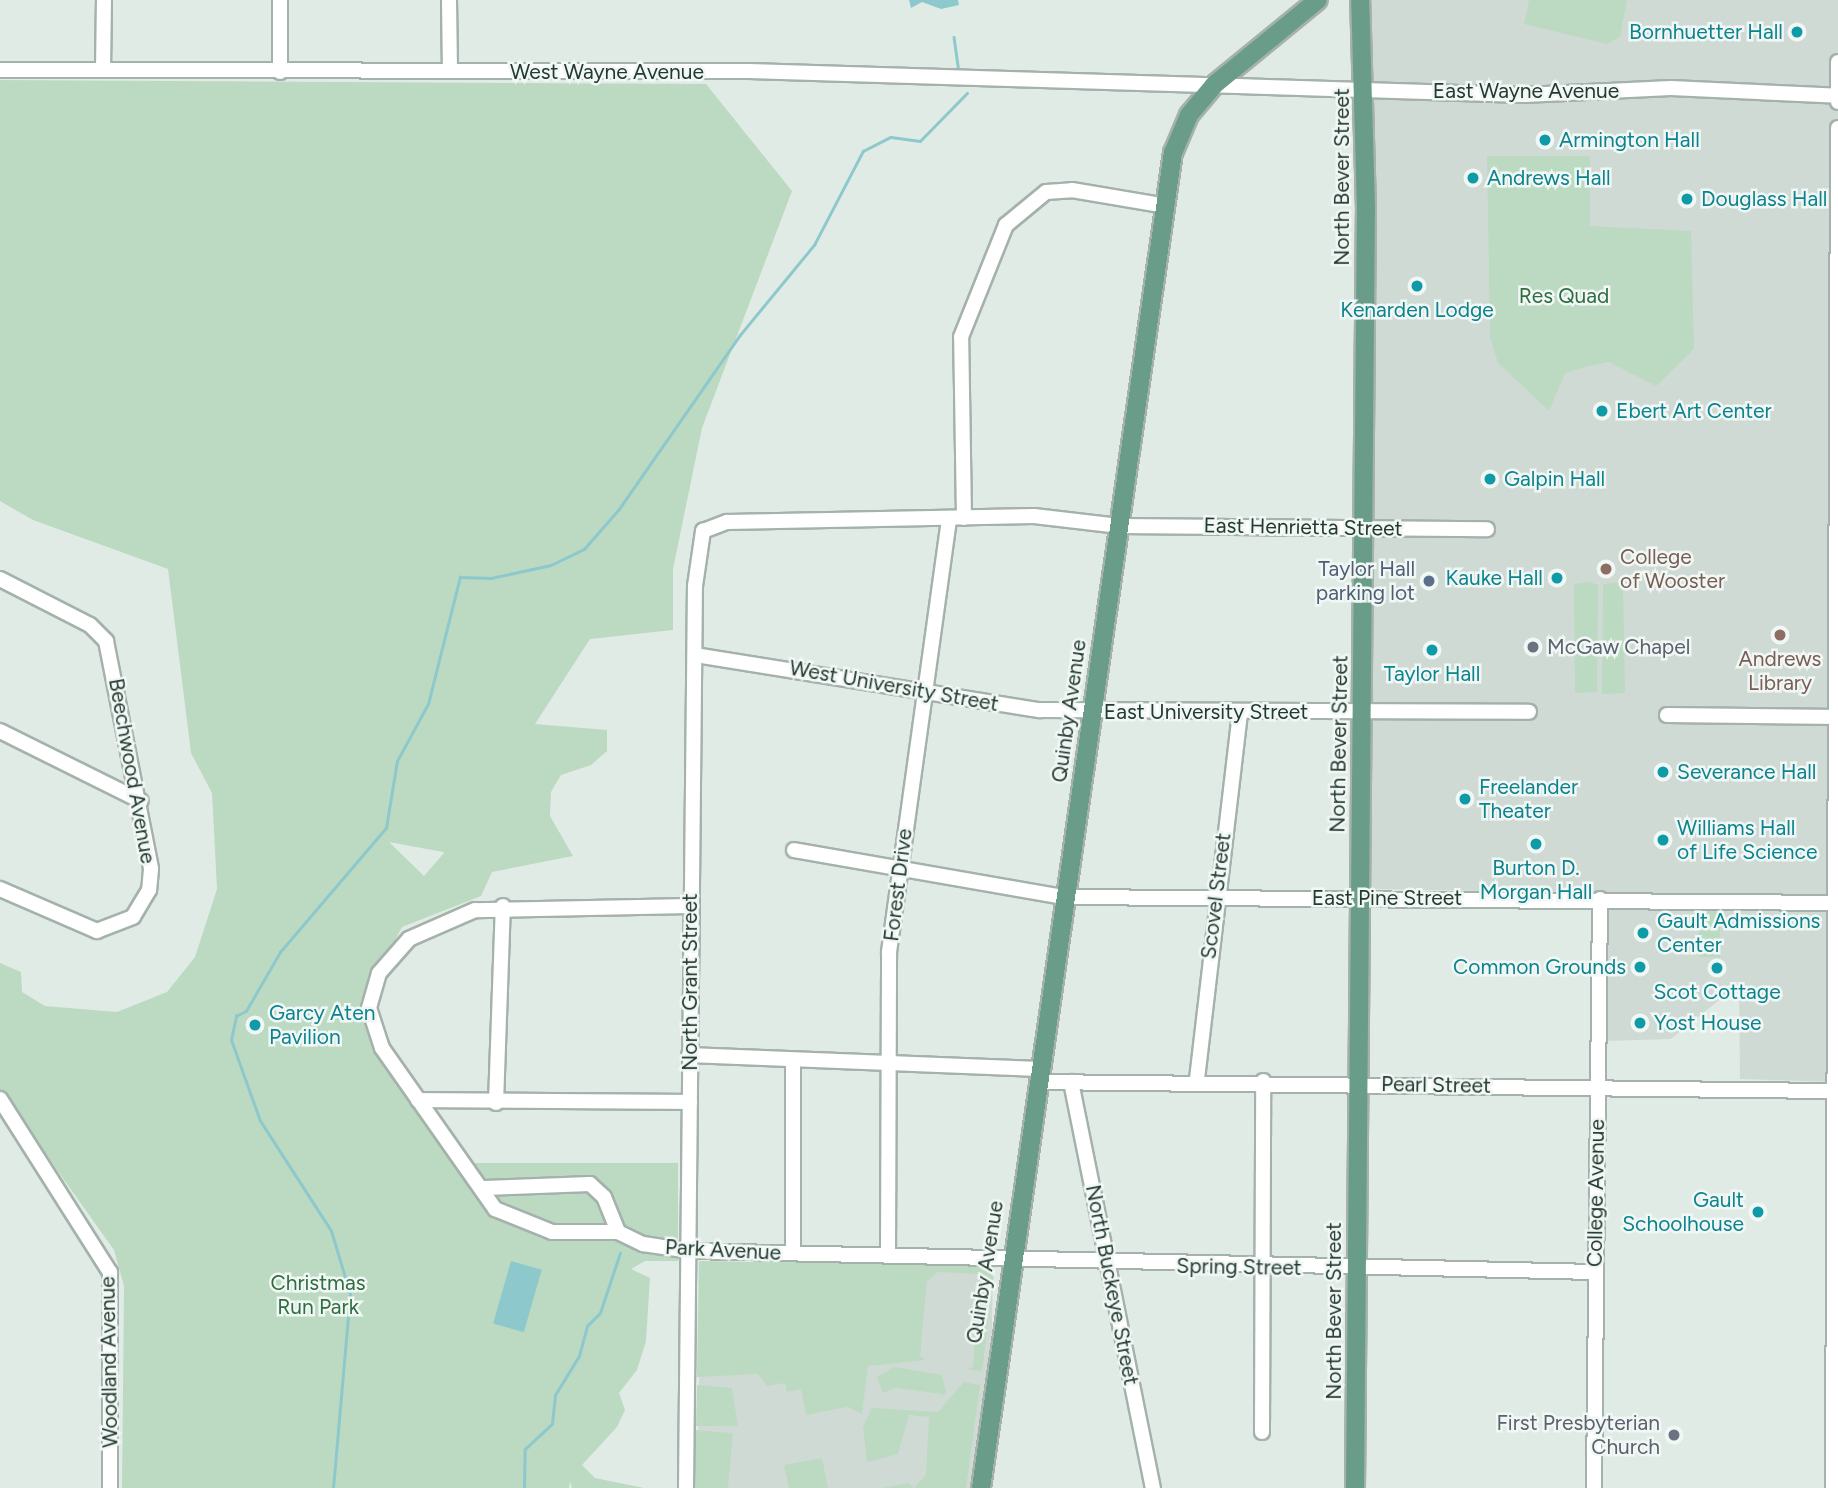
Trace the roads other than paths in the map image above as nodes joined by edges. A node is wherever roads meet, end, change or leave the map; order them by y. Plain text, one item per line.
1 (104, 0) edge
2 (280, 0) edge
3 (449, 0) edge
4 (1318, 0) edge
5 (1360, 0) edge
6 (1838, 62) edge
7 (0, 70) edge
8 (103, 70) junction
9 (450, 71) junction
10 (279, 72) junction
11 (1214, 85) junction
12 (1365, 90) junction
13 (1838, 96) edge
14 (1838, 104) edge
15 (1838, 128) edge
16 (1167, 206) junction
17 (957, 518) junction
18 (1119, 526) junction
19 (1364, 529) junction
20 (1487, 529) dead end
21 (0, 579) edge
22 (695, 655) junction
23 (926, 693) junction
24 (1093, 711) junction
25 (1530, 712) dead end
26 (1240, 713) junction
27 (1362, 713) junction
28 (1667, 715) dead end
29 (1837, 717) edge
30 (0, 731) edge
31 (141, 802) junction
32 (794, 850) dead end
33 (898, 870) junction
34 (0, 889) edge
35 (1063, 897) junction
36 (1837, 897) edge
37 (1360, 898) junction
38 (1215, 899) junction
39 (1600, 899) junction
40 (503, 906) junction
41 (690, 906) junction
42 (1837, 996) edge
43 (690, 1055) junction
44 (793, 1060) junction
45 (888, 1062) junction
46 (1039, 1076) junction
47 (1197, 1079) junction
48 (1263, 1080) junction
49 (1072, 1082) junction
50 (1359, 1083) junction
51 (1597, 1088) junction
52 (1833, 1091) junction
53 (0, 1100) edge
54 (418, 1100) junction
55 (451, 1101) junction
56 (690, 1102) junction
57 (496, 1103) junction
58 (438, 1125) junction
59 (485, 1188) junction
60 (618, 1233) junction
61 (690, 1251) junction
62 (793, 1253) junction
63 (888, 1255) junction
64 (1010, 1255) junction
65 (1108, 1262) junction
66 (1265, 1266) junction
67 (1836, 1268) edge
68 (1356, 1269) junction
69 (1595, 1272) junction
70 (1262, 1432) dead end
71 (110, 1488) edge
72 (686, 1488) edge
73 (981, 1488) edge
74 (1153, 1488) edge
75 (1355, 1488) edge
76 (1594, 1488) edge
77 (1833, 1488) edge

1 - 8 street
2 - 10 street
3 - 9 street
4 - 11 main road, Quinby Avenue
5 - 12 main road, North Bever Street
6 - 13 street
7 - 8 street, West Wayne Avenue
8 - 10 street, West Wayne Avenue
9 - 10 street, West Wayne Avenue
9 - 11 street, West Wayne Avenue
11 - 12 street, East Wayne Avenue
11 - 16 main road, Quinby Avenue
12 - 13 street, East Wayne Avenue
12 - 19 main road, North Bever Street
13 - 14 street
15 - 29 street
16 - 17 street, Forest Drive
16 - 18 main road, Quinby Avenue
17 - 18 street, East Henrietta Street
17 - 22 street, North Grant Street
17 - 23 street, Forest Drive
18 - 19 street, East Henrietta Street
18 - 24 main road, Quinby Avenue
19 - 20 street, East Henrietta Street
19 - 27 main road, North Bever Street
21 - 31 street, Beechwood Avenue
22 - 23 street, West University Street
22 - 41 street, North Grant Street
23 - 24 street, West University Street
23 - 33 street, Forest Drive
24 - 26 street, East University Street
24 - 35 main road, Quinby Avenue
25 - 27 street, East University Street
26 - 27 street, East University Street
26 - 38 street, Scovel Street
27 - 37 main road, North Bever Street
28 - 29 street
29 - 36 street
30 - 31 street
31 - 34 street, Beechwood Avenue
32 - 33 street, East Pine Street
33 - 35 street, East Pine Street
33 - 45 street, Forest Drive
35 - 38 street, East Pine Street
35 - 46 main road, Quinby Avenue
36 - 39 street, East Pine Street
36 - 42 street
37 - 38 street, East Pine Street
37 - 39 street, East Pine Street
37 - 50 main road, North Bever Street
38 - 47 street, Scovel Street
39 - 51 street, College Avenue
40 - 41 street, Park Avenue
40 - 54 street, Park Avenue
40 - 57 street
41 - 43 street, North Grant Street
42 - 52 street
43 - 44 street, Pearl Street
43 - 56 street, North Grant Street
44 - 45 street, Pearl Street
44 - 62 street
45 - 46 street, Pearl Street
45 - 63 street, Forest Drive
46 - 49 street, Pearl Street
46 - 64 main road, Quinby Avenue
47 - 48 street, Pearl Street
47 - 49 street, Pearl Street
48 - 50 street, Pearl Street
48 - 66 street
49 - 65 street, North Buckeye Street
50 - 51 street, Pearl Street
50 - 68 main road, North Bever Street
51 - 52 street, Pearl Street
51 - 69 street, College Avenue
52 - 67 street
53 - 71 street, Woodland Avenue
54 - 55 street
54 - 58 street, Park Avenue
55 - 57 street
55 - 58 street
56 - 57 street
56 - 61 street, North Grant Street
58 - 59 street, Park Avenue
59 - 60 street, Park Avenue
59 - 60 street
60 - 61 street, Park Avenue
61 - 62 street, Park Avenue
61 - 72 street, North Grant Street
62 - 63 street, Park Avenue
63 - 64 street, Park Avenue
64 - 65 street, Spring Street
64 - 73 main road, Quinby Avenue
65 - 66 street, Spring Street
65 - 74 street, North Buckeye Street
66 - 68 street, Spring Street
66 - 70 street
67 - 77 street
68 - 69 street, Spring Street
68 - 75 main road, North Bever Street
69 - 76 street, College Avenue

